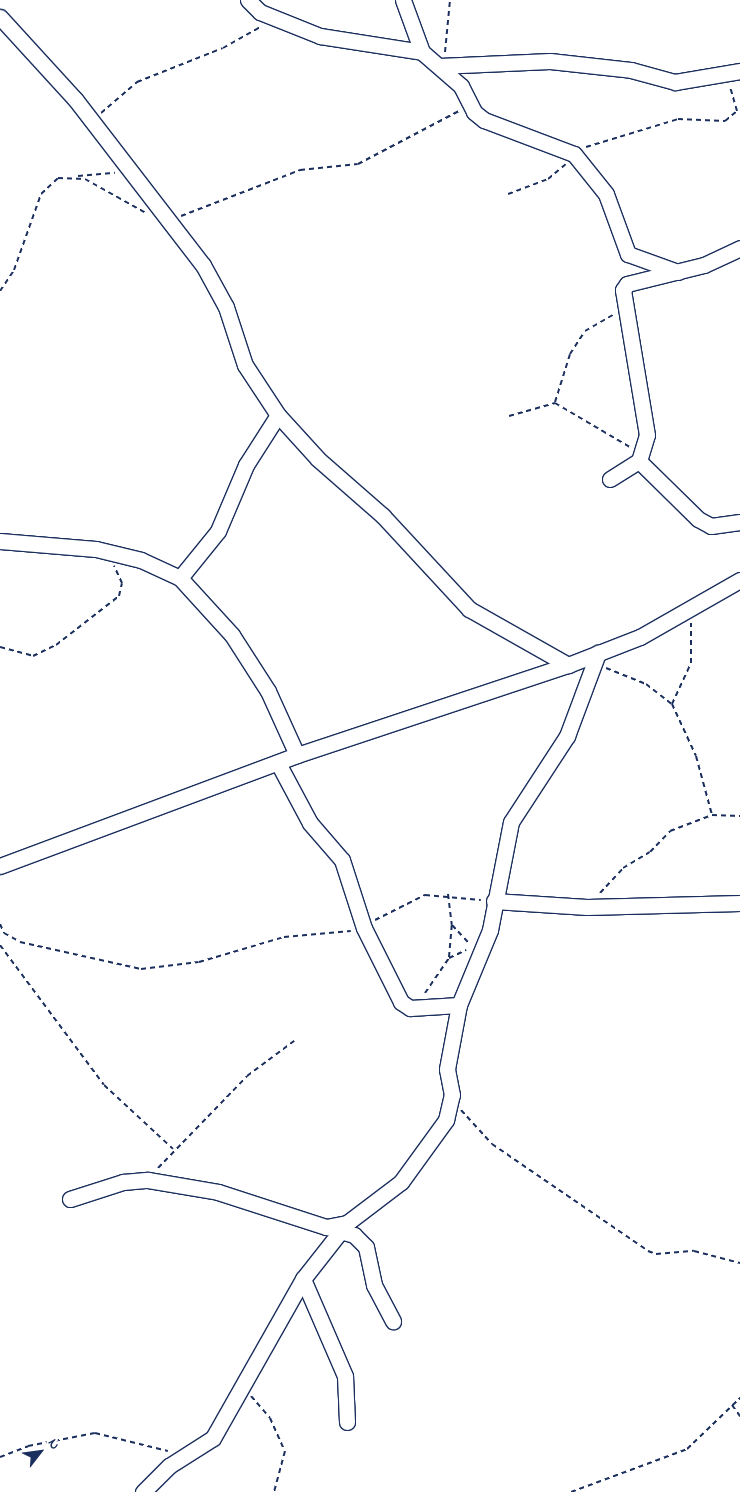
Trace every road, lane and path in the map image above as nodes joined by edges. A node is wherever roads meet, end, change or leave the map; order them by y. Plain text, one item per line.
1 (248, 0) edge
2 (403, 0) edge
3 (450, 0) edge
4 (260, 12) junction
5 (0, 17) edge
6 (422, 52) junction
7 (441, 65) junction
8 (733, 73) edge
9 (474, 112) junction
10 (94, 123) junction
11 (574, 154) junction
12 (133, 171) junction
13 (76, 176) junction
14 (508, 194) dead end
15 (170, 220) junction
16 (740, 248) edge
17 (678, 272) junction
18 (0, 291) edge
19 (624, 296) junction
20 (555, 403) junction
21 (278, 415) junction
22 (509, 416) dead end
23 (641, 458) junction
24 (610, 479) dead end
25 (740, 522) edge
26 (0, 541) edge
27 (108, 552) junction
28 (180, 578) junction
29 (740, 580) edge
30 (689, 611) junction
31 (0, 647) edge
32 (596, 658) junction
33 (568, 665) junction
34 (672, 704) junction
35 (297, 755) junction
36 (278, 763) junction
37 (712, 815) junction
38 (740, 816) edge
39 (0, 866) edge
40 (448, 894) junction
41 (494, 901) junction
42 (740, 903) edge
43 (587, 907) junction
44 (0, 924) edge
45 (452, 925) junction
46 (364, 928) junction
47 (0, 945) edge
48 (449, 958) junction
49 (458, 1005) junction
50 (421, 1008) junction
51 (294, 1041) dead end
52 (452, 1095) junction
53 (173, 1150) junction
54 (148, 1180) junction
55 (70, 1200) dead end
56 (343, 1227) junction
57 (740, 1263) edge
58 (303, 1279) junction
59 (393, 1321) dead end
60 (242, 1385) junction
61 (740, 1398) edge
62 (732, 1405) junction
63 (740, 1416) edge
64 (347, 1422) dead end
65 (0, 1457) edge
66 (182, 1457) junction
67 (143, 1492) edge
68 (274, 1492) edge
69 (572, 1492) edge

1 - 4 street
2 - 6 street
3 - 7 path
4 - 6 street
4 - 10 path
5 - 10 street
6 - 7 street
7 - 8 street
7 - 9 street
8 - 11 path
9 - 11 street
9 - 15 path
10 - 12 street
11 - 14 path
11 - 17 street
12 - 13 path
12 - 15 street
13 - 15 path
13 - 18 path
15 - 21 street
16 - 17 street
17 - 19 street
19 - 20 path
19 - 23 street
20 - 22 path
20 - 23 path
21 - 28 street
21 - 33 street
23 - 24 street
23 - 25 street
26 - 27 street
27 - 28 street
27 - 31 path
28 - 35 street
29 - 30 street
30 - 32 street
30 - 34 path
32 - 33 street
32 - 34 path
32 - 41 street
33 - 35 street
34 - 37 path
35 - 36 street
36 - 39 street
36 - 46 street
37 - 38 path
37 - 43 path
40 - 41 path
40 - 45 path
40 - 46 path
41 - 43 street
41 - 49 street
42 - 43 street
44 - 46 path
45 - 48 path
45 - 48 path
46 - 50 street
47 - 53 path
48 - 50 path
49 - 50 street
49 - 52 street
51 - 53 path
52 - 56 street
52 - 57 path
53 - 54 path
54 - 55 street
54 - 56 street
56 - 58 street
56 - 59 street
58 - 60 street
58 - 64 street
60 - 66 street
60 - 68 path
61 - 62 path
62 - 63 path
62 - 69 path
65 - 66 path
66 - 67 street

